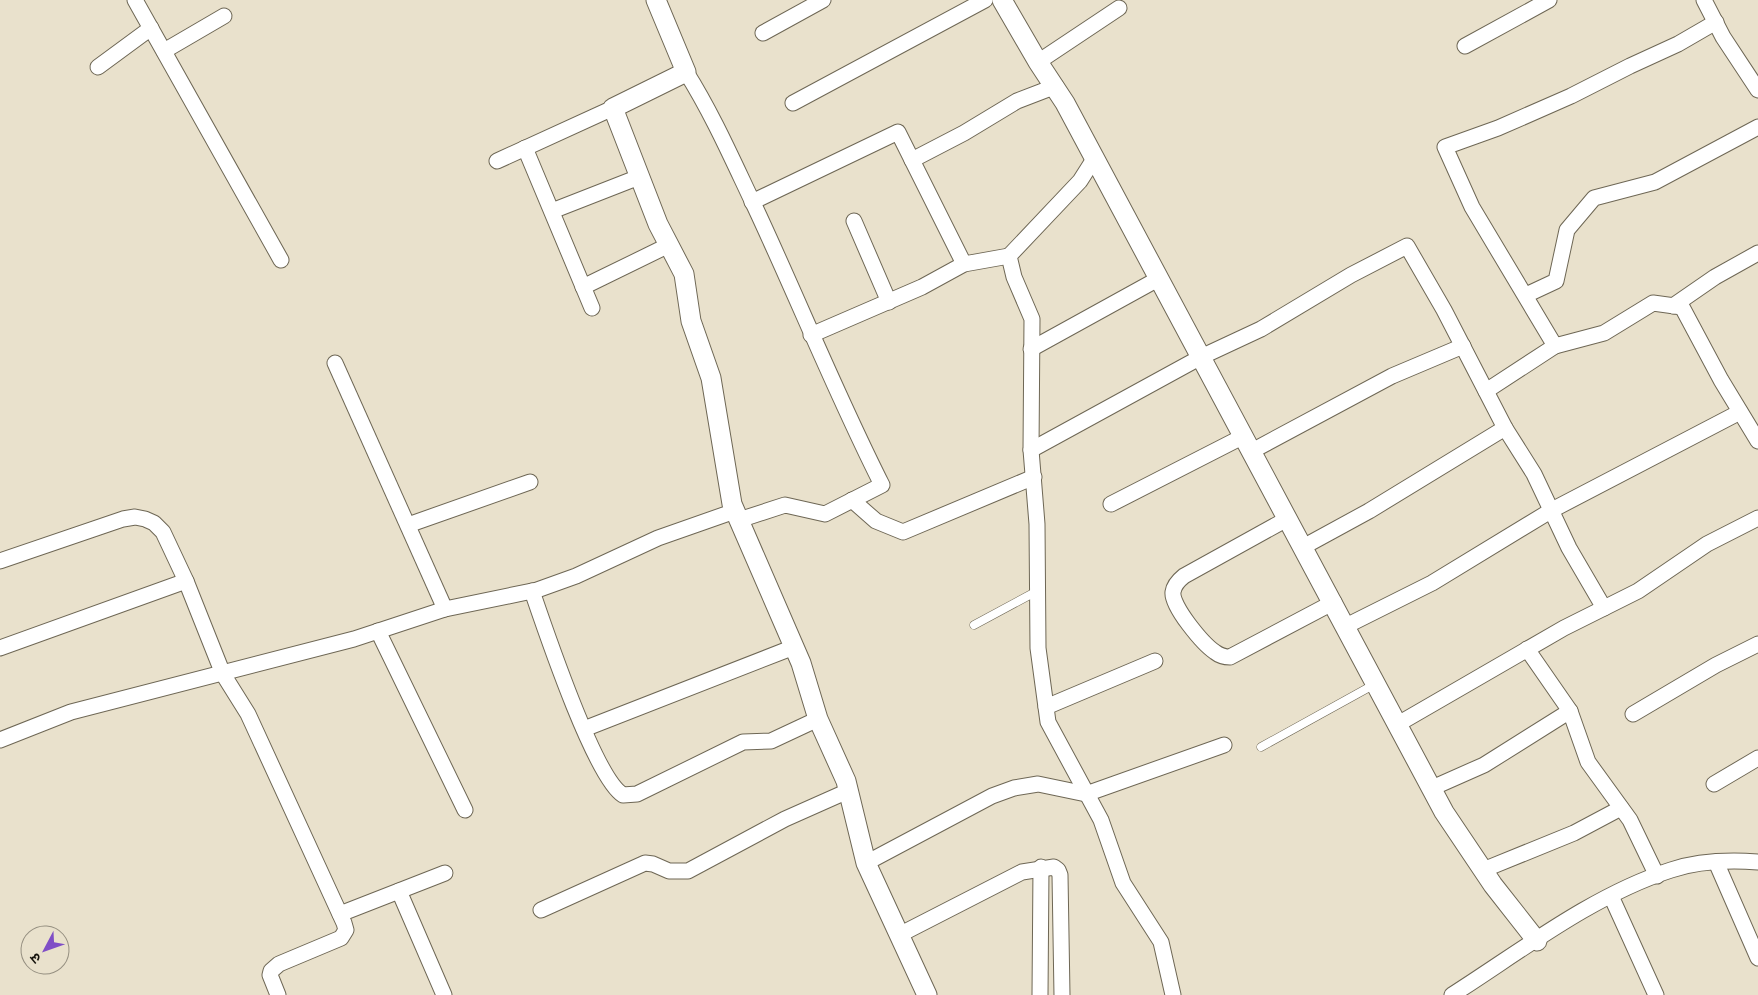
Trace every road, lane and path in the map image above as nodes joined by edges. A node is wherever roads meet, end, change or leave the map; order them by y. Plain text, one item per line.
1 (135, 0) edge
2 (656, 0) edge
3 (822, 0) edge
4 (985, 0) edge
5 (1002, 0) edge
6 (1549, 0) edge
7 (1704, 0) edge
8 (1119, 8) dead end
9 (224, 16) dead end
10 (1716, 22) junction
11 (151, 28) junction
12 (763, 33) dead end
13 (1465, 46) dead end
14 (164, 51) junction
15 (1038, 62) junction
16 (98, 67) dead end
17 (686, 72) junction
18 (1056, 86) junction
19 (1758, 90) edge
20 (792, 102) dead end
21 (613, 108) junction
22 (1758, 127) edge
23 (525, 148) junction
24 (1094, 159) junction
25 (912, 160) junction
26 (497, 161) dead end
27 (639, 177) junction
28 (752, 202) junction
29 (552, 211) junction
30 (854, 221) dead end
31 (669, 245) junction
32 (1758, 253) edge
33 (1009, 256) junction
34 (281, 260) dead end
35 (964, 264) junction
36 (1158, 278) junction
37 (584, 287) junction
38 (1526, 295) junction
39 (889, 302) junction
40 (1673, 306) junction
41 (592, 308) dead end
42 (812, 335) junction
43 (1463, 346) junction
44 (1555, 346) junction
45 (1031, 349) junction
46 (1202, 357) junction
47 (334, 363) dead end
48 (1486, 391) junction
49 (1740, 412) junction
50 (1505, 428) junction
51 (1758, 441) edge
52 (1248, 443) junction
53 (1032, 450) junction
54 (1034, 477) junction
55 (530, 482) dead end
56 (852, 500) junction
57 (1111, 504) dead end
58 (1552, 510) junction
59 (737, 516) junction
60 (1758, 518) edge
61 (1287, 519) junction
62 (408, 525) junction
63 (1303, 547) junction
64 (0, 561) edge
65 (186, 581) junction
66 (1039, 590) junction
67 (532, 591) junction
68 (1334, 602) junction
69 (1604, 608) junction
70 (445, 609) junction
71 (974, 625) dead end
72 (1346, 626) junction
73 (378, 632) junction
74 (1758, 644) edge
75 (794, 647) junction
76 (0, 648) edge
77 (1527, 649) junction
78 (1155, 661) dead end
79 (223, 674) junction
80 (1375, 684) junction
81 (1046, 707) junction
82 (1570, 711) junction
83 (1632, 714) dead end
84 (818, 719) junction
85 (1398, 724) junction
86 (584, 729) junction
87 (0, 740) edge
88 (1224, 745) dead end
89 (1261, 747) dead end
90 (1758, 758) edge
91 (1714, 784) dead end
92 (1432, 788) junction
93 (848, 791) junction
94 (1086, 794) junction
95 (1621, 808) junction
96 (465, 810) dead end
97 (866, 862) junction
98 (1716, 862) junction
99 (1758, 862) edge
100 (1041, 867) junction
101 (1483, 870) junction
102 (445, 873) dead end
103 (1657, 876) junction
104 (399, 891) junction
105 (1611, 896) junction
106 (541, 910) dead end
107 (340, 914) junction
108 (899, 935) junction
109 (1537, 941) junction
110 (1758, 958) edge
111 (278, 995) edge
112 (444, 995) edge
113 (927, 995) edge
114 (1040, 995) edge
115 (1062, 995) edge
116 (1173, 995) edge
117 (1452, 995) edge
118 (1656, 995) edge

1 - 11 street
2 - 17 street
3 - 12 street
4 - 20 street
5 - 15 street
6 - 13 street
7 - 10 street
8 - 15 street
9 - 14 street
10 - 19 street
10 - 38 street
11 - 14 street
11 - 16 street
14 - 34 street
15 - 18 street
17 - 21 street
17 - 28 street
18 - 24 street
18 - 25 street
21 - 23 street
21 - 27 street
22 - 38 street
23 - 26 street
23 - 29 street
24 - 33 street
24 - 36 street
25 - 28 street
25 - 35 street
27 - 29 street
27 - 31 street
28 - 42 street
29 - 37 street
30 - 39 street
31 - 37 street
31 - 59 street
32 - 40 street
33 - 35 street
33 - 45 street
35 - 39 street
36 - 45 street
36 - 46 street
37 - 41 street
38 - 44 street
39 - 42 street
40 - 44 street
40 - 49 street
42 - 56 street
43 - 46 street
43 - 48 street
43 - 52 street
44 - 48 street
45 - 53 street
46 - 52 street
46 - 53 street
47 - 62 street
48 - 50 street
49 - 51 street
49 - 58 street
50 - 58 street
50 - 63 street
52 - 57 street
52 - 61 street
53 - 54 street
54 - 56 street
54 - 66 street
55 - 62 street
56 - 59 street
58 - 69 street
58 - 72 street
59 - 67 street
59 - 75 street
60 - 69 street
61 - 63 street
61 - 68 street
62 - 70 street
63 - 68 street
64 - 65 street
65 - 76 street
65 - 79 street
66 - 71 lane
66 - 81 street
67 - 70 street
67 - 86 street
68 - 72 street
69 - 77 street
70 - 73 street
72 - 80 street
73 - 79 street
73 - 96 street
74 - 83 street
75 - 84 street
75 - 86 street
77 - 82 street
77 - 85 street
78 - 81 street
79 - 87 street
79 - 107 street
80 - 85 street
80 - 89 lane
81 - 94 street
82 - 92 street
82 - 95 street
84 - 86 street
84 - 93 street
85 - 92 street
88 - 94 street
90 - 91 street
92 - 101 street
93 - 97 street
93 - 106 street
94 - 97 street
94 - 116 street
95 - 101 street
95 - 103 street
97 - 108 street
98 - 99 street
98 - 103 street
98 - 110 street
100 - 108 street
100 - 114 street
100 - 115 street
101 - 109 street
102 - 104 street
103 - 105 street
104 - 107 street
104 - 112 street
105 - 109 street
105 - 118 street
107 - 111 street
108 - 113 street
109 - 117 street

